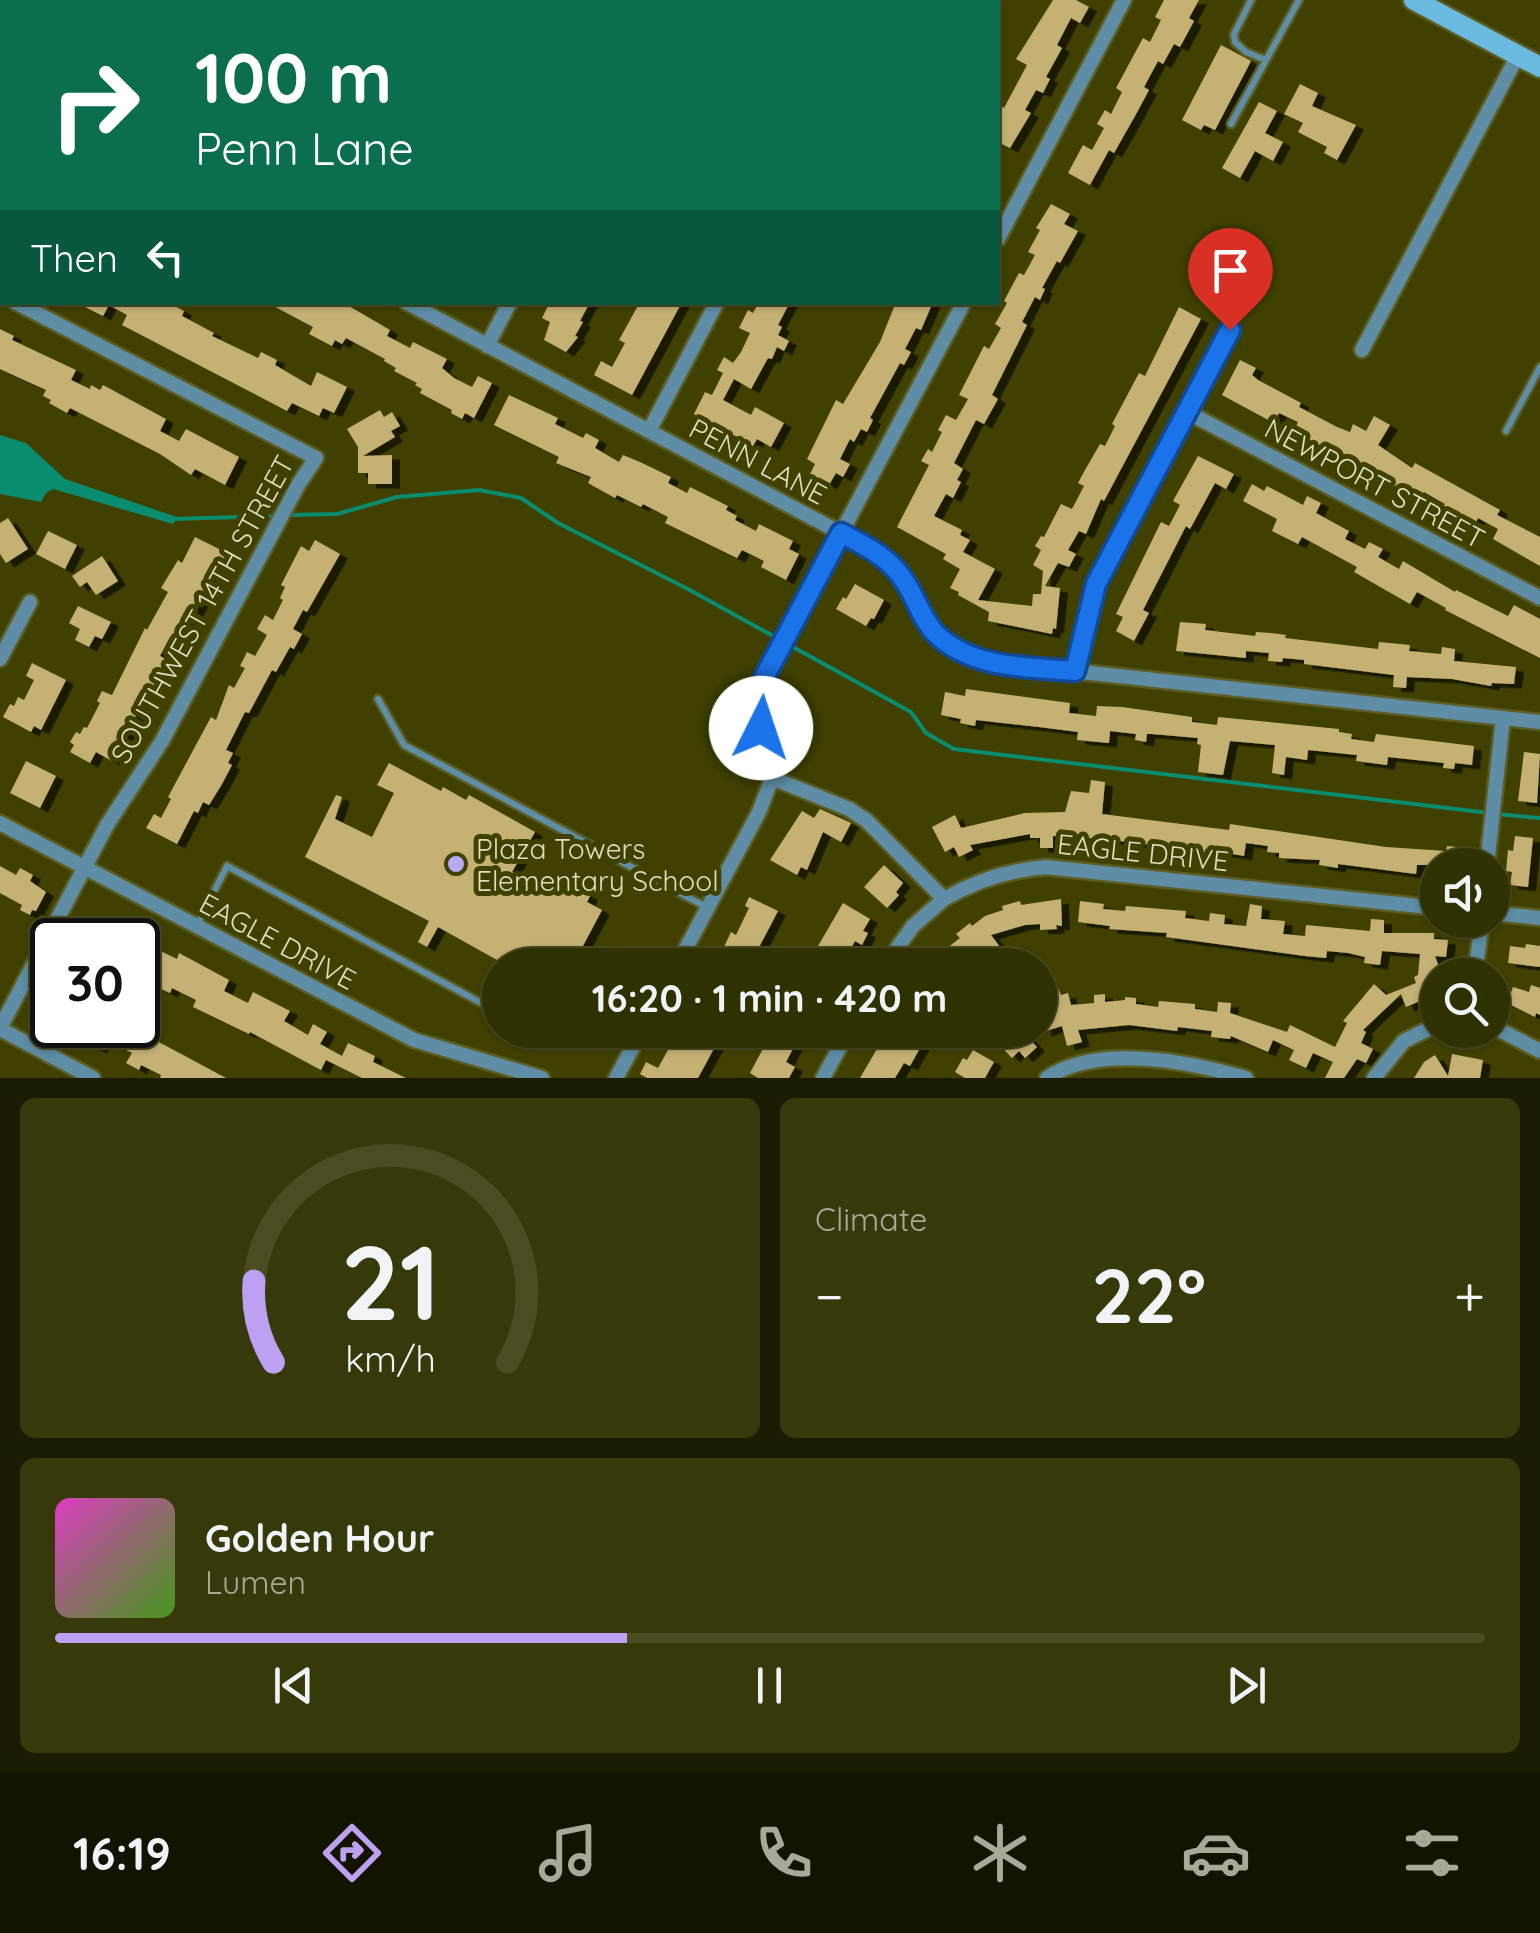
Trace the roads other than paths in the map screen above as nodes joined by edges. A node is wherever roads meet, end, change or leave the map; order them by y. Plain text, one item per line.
1 (1124, 0) edge
2 (1251, 0) edge
3 (1299, 0) edge
4 (1414, 0) edge
5 (1518, 55) junction
6 (1266, 60) junction
7 (1540, 67) edge
8 (1231, 124) dead end
9 (1000, 235) edge
10 (20, 305) edge
11 (412, 305) edge
12 (508, 305) edge
13 (715, 305) edge
14 (962, 305) edge
15 (1230, 330) dead end
16 (487, 346) junction
17 (1362, 350) dead end
18 (1540, 367) edge
19 (1187, 412) junction
20 (1506, 431) dead end
21 (649, 432) junction
22 (841, 533) junction
23 (1540, 598) edge
24 (30, 602) dead end
25 (0, 659) edge
26 (1075, 671) junction
27 (378, 700) dead end
28 (1503, 718) junction
29 (1540, 722) edge
30 (772, 778) junction
31 (0, 823) edge
32 (1490, 848) edge
33 (85, 868) junction
34 (944, 899) junction
35 (1420, 906) edge
36 (707, 908) junction
37 (1510, 915) edge
38 (1540, 918) edge
39 (197, 926) junction
40 (685, 948) edge
41 (897, 948) edge
42 (482, 1003) edge
43 (0, 1029) edge
44 (1420, 1033) edge
45 (1510, 1035) edge
46 (632, 1048) edge
47 (839, 1048) edge
48 (1540, 1050) edge
49 (93, 1078) edge
50 (542, 1078) edge
51 (616, 1078) edge
52 (823, 1078) edge
53 (1048, 1078) edge
54 (1246, 1078) edge
55 (1374, 1078) edge

1 - 9 street
2 - 6 lane
3 - 6 lane
4 - 5 main road
5 - 7 main road
5 - 17 street
6 - 8 lane
10 - 33 street, SOUTHWEST 14TH STREET
11 - 16 street, PENN LANE
12 - 16 street
13 - 21 street
14 - 22 street
15 - 19 street
16 - 21 street, PENN LANE
18 - 20 lane
19 - 23 street, NEWPORT STREET
19 - 26 street
21 - 22 street, PENN LANE
22 - 26 street, PENN LANE
22 - 30 street
24 - 25 street
26 - 28 street, PENN LANE
27 - 36 lane
28 - 29 street, PENN LANE
28 - 32 street
30 - 34 street
30 - 36 street
31 - 33 street, EAGLE DRIVE
33 - 39 street, EAGLE DRIVE
33 - 43 street, SOUTHWEST 14TH STREET
34 - 35 street, EAGLE DRIVE
34 - 41 street, EAGLE DRIVE
36 - 40 street
37 - 38 street
39 - 42 lane
39 - 50 street, EAGLE DRIVE
43 - 49 street
44 - 55 street
45 - 48 street
46 - 51 street
47 - 52 street
53 - 54 street

